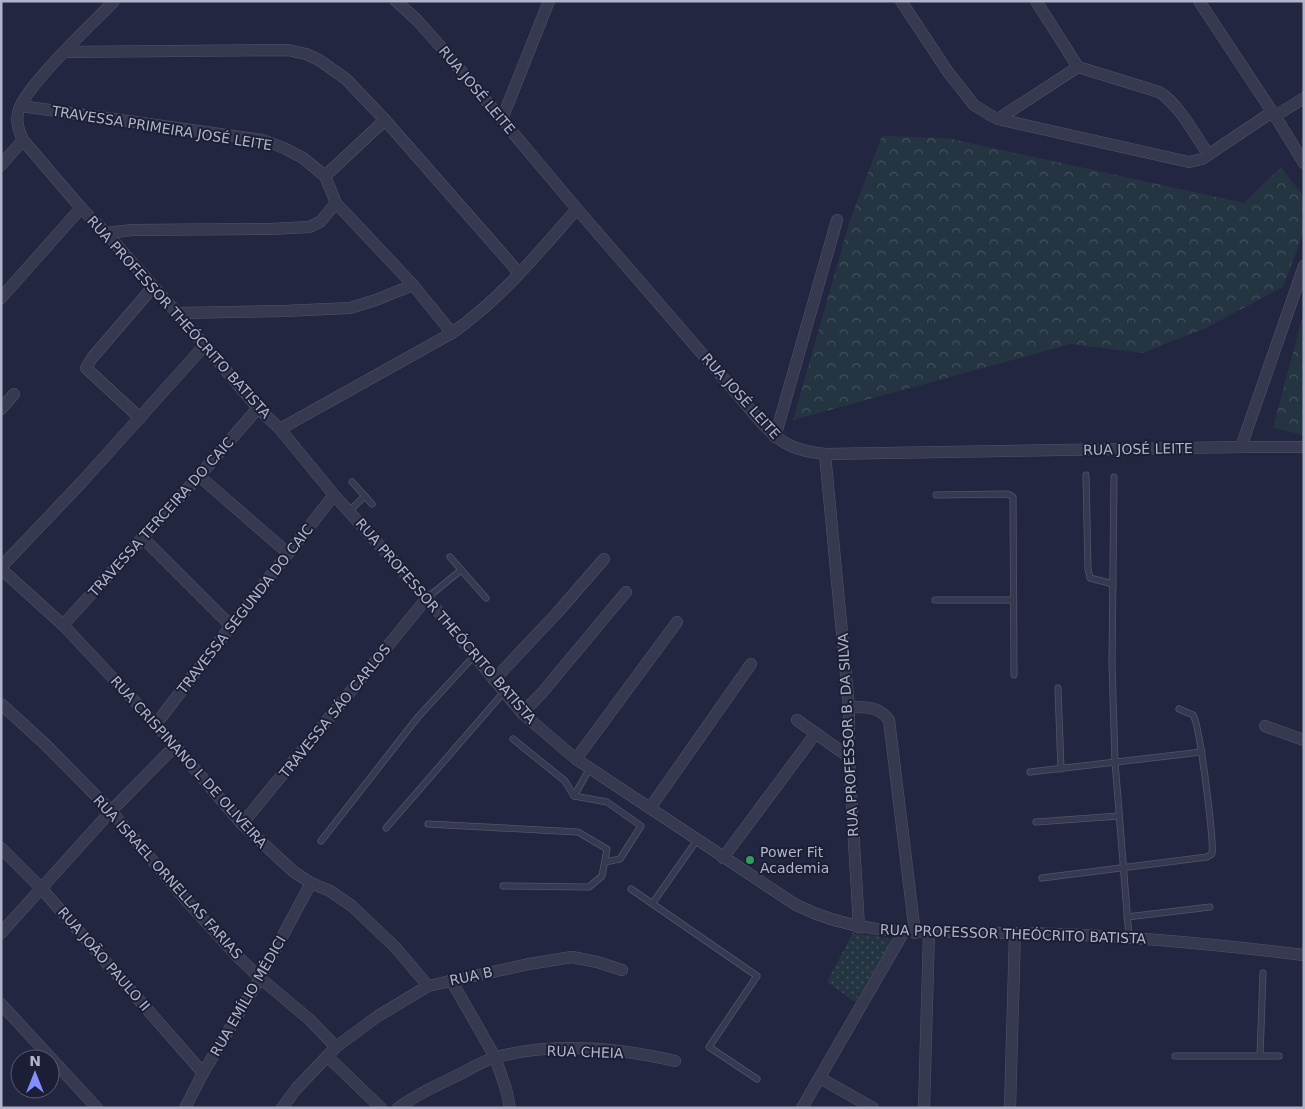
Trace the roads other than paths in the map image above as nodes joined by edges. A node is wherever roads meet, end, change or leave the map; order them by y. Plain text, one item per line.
1 (114, 1) edge
2 (396, 1) edge
3 (549, 1) edge
4 (901, 1) edge
5 (1036, 1) edge
6 (1198, 1) edge
7 (65, 52) junction
8 (1078, 67) junction
9 (1304, 98) edge
10 (21, 106) junction
11 (1273, 114) junction
12 (502, 119) junction
13 (998, 119) junction
14 (385, 120) junction
15 (23, 140) junction
16 (1208, 154) junction
17 (1304, 163) edge
18 (1, 165) edge
19 (325, 176) junction
20 (336, 203) junction
21 (81, 208) junction
22 (577, 209) junction
23 (838, 220) dead end
24 (106, 233) junction
25 (1304, 266) edge
26 (519, 273) junction
27 (414, 285) junction
28 (153, 287) junction
29 (1, 298) edge
30 (177, 313) junction
31 (452, 333) junction
32 (205, 346) junction
33 (14, 394) dead end
34 (258, 408) junction
35 (1, 409) edge
36 (140, 418) junction
37 (280, 429) junction
38 (775, 437) junction
39 (1242, 447) junction
40 (1304, 447) edge
41 (825, 454) junction
42 (1086, 475) dead end
43 (199, 476) junction
44 (1114, 477) dead end
45 (352, 482) dead end
46 (334, 495) junction
47 (936, 495) dead end
48 (365, 496) junction
49 (372, 504) dead end
50 (349, 511) junction
51 (142, 537) junction
52 (288, 553) junction
53 (450, 557) dead end
54 (604, 559) dead end
55 (1, 568) edge
56 (461, 570) junction
57 (1113, 584) junction
58 (626, 592) dead end
59 (427, 598) junction
60 (486, 598) dead end
61 (935, 600) dead end
62 (1013, 600) junction
63 (677, 622) dead end
64 (63, 625) junction
65 (231, 626) junction
66 (475, 655) junction
67 (751, 664) dead end
68 (1014, 675) dead end
69 (494, 680) junction
70 (1058, 688) dead end
71 (504, 692) junction
72 (1, 704) edge
73 (849, 707) junction
74 (1179, 709) dead end
75 (522, 713) junction
76 (797, 720) dead end
77 (156, 724) junction
78 (1265, 726) dead end
79 (816, 733) junction
80 (513, 739) dead end
81 (1304, 740) edge
82 (175, 746) junction
83 (1202, 752) junction
84 (849, 757) junction
85 (576, 759) junction
86 (1114, 762) junction
87 (590, 768) junction
88 (1061, 769) junction
89 (1030, 772) dead end
90 (574, 796) junction
91 (650, 808) junction
92 (111, 811) junction
93 (1119, 816) junction
94 (1036, 822) dead end
95 (242, 824) junction
96 (428, 824) dead end
97 (386, 828) dead end
98 (697, 840) junction
99 (321, 841) dead end
100 (1, 848) edge
101 (723, 858) junction
102 (605, 862) junction
103 (1123, 868) junction
104 (1042, 878) dead end
105 (311, 883) junction
106 (503, 886) dead end
107 (41, 888) junction
108 (631, 889) dead end
109 (652, 904) junction
110 (1210, 907) dead end
111 (1127, 917) junction
112 (860, 927) junction
113 (929, 932) junction
114 (1, 933) edge
115 (909, 933) junction
116 (1015, 933) junction
117 (1129, 937) junction
118 (1304, 955) edge
119 (622, 970) dead end
120 (1263, 973) dead end
121 (260, 978) junction
122 (451, 980) junction
123 (428, 986) junction
124 (1, 1004) edge
125 (336, 1047) junction
126 (1260, 1055) junction
127 (327, 1056) junction
128 (1175, 1056) dead end
129 (1279, 1056) dead end
130 (495, 1058) junction
131 (675, 1062) dead end
132 (203, 1073) junction
133 (820, 1078) junction
134 (757, 1079) dead end
135 (97, 1108) edge
136 (185, 1108) edge
137 (282, 1108) edge
138 (381, 1108) edge
139 (398, 1108) edge
140 (510, 1108) edge
141 (802, 1108) edge
142 (873, 1108) edge
143 (924, 1108) edge
144 (1010, 1108) edge

1 - 7 street, RUA PROFESSOR THEÓCRITO BATISTA
2 - 12 street, RUA JOSÉ LEITE
3 - 12 street
4 - 13 street
5 - 8 street
6 - 11 street
7 - 10 street, RUA PROFESSOR THEÓCRITO BATISTA
7 - 14 street
8 - 13 street
8 - 16 street
9 - 11 street
10 - 15 street, RUA PROFESSOR THEÓCRITO BATISTA
10 - 19 street, TRAVESSA PRIMEIRA JOSÉ LEITE
11 - 16 street
11 - 17 street
12 - 22 street, RUA JOSÉ LEITE
13 - 16 street
14 - 19 street
14 - 26 street
15 - 18 street
15 - 21 street, RUA PROFESSOR THEÓCRITO BATISTA
19 - 20 street, TRAVESSA PRIMEIRA JOSÉ LEITE
20 - 24 street
20 - 27 street, TRAVESSA PRIMEIRA JOSÉ LEITE
21 - 24 street, RUA PROFESSOR THEÓCRITO BATISTA
21 - 29 street
22 - 26 street
22 - 38 street, RUA JOSÉ LEITE
23 - 38 street
24 - 28 street, RUA PROFESSOR THEÓCRITO BATISTA
25 - 39 street
26 - 31 street
27 - 30 street
27 - 31 street, TRAVESSA PRIMEIRA JOSÉ LEITE
28 - 30 street, RUA PROFESSOR THEÓCRITO BATISTA
28 - 36 street
30 - 32 street, RUA PROFESSOR THEÓCRITO BATISTA
31 - 37 street
32 - 34 street, RUA PROFESSOR THEÓCRITO BATISTA
32 - 36 street
33 - 35 street
34 - 37 street, RUA PROFESSOR THEÓCRITO BATISTA
34 - 43 street, TRAVESSA TERCEIRA DO CAIC
36 - 55 street
37 - 46 street, RUA PROFESSOR THEÓCRITO BATISTA
38 - 41 street, RUA JOSÉ LEITE
39 - 40 street, RUA JOSÉ LEITE
39 - 41 street, RUA JOSÉ LEITE
41 - 73 street, RUA PROFESSOR B. DA SILVA
42 - 57 lane
43 - 51 street, TRAVESSA TERCEIRA DO CAIC
43 - 52 street
44 - 57 lane
45 - 48 lane
46 - 50 street, RUA PROFESSOR THEÓCRITO BATISTA
46 - 52 street, TRAVESSA SEGUNDA DO CAIC
47 - 62 lane
48 - 49 lane
48 - 50 lane
50 - 59 street, RUA PROFESSOR THEÓCRITO BATISTA
51 - 64 street, TRAVESSA TERCEIRA DO CAIC
51 - 65 street
52 - 65 street, TRAVESSA SEGUNDA DO CAIC
53 - 56 lane
54 - 69 street
55 - 64 street, RUA CRISPINANO L DE OLIVEIRA
56 - 59 lane
56 - 60 lane
57 - 86 lane
58 - 75 street
59 - 66 street, RUA PROFESSOR THEÓCRITO BATISTA
59 - 95 street, TRAVESSA SÁO CARLOS
61 - 62 lane
62 - 68 lane
63 - 85 street
64 - 77 street, RUA CRISPINANO L DE OLIVEIRA
65 - 77 street, TRAVESSA SEGUNDA DO CAIC
66 - 69 street, RUA PROFESSOR THEÓCRITO BATISTA
66 - 99 lane
67 - 91 street
69 - 71 street, RUA PROFESSOR THEÓCRITO BATISTA
70 - 88 lane
71 - 75 street, RUA PROFESSOR THEÓCRITO BATISTA
71 - 97 lane
72 - 92 street, RUA ISRAEL ORNELLAS FARIAS
73 - 84 street, RUA PROFESSOR B. DA SILVA
73 - 115 street
74 - 83 lane
75 - 85 street, RUA PROFESSOR THEÓCRITO BATISTA
76 - 79 street
77 - 82 street, RUA CRISPINANO L DE OLIVEIRA
78 - 81 street
79 - 84 street
79 - 101 street
80 - 90 lane
82 - 92 street
82 - 95 street, RUA CRISPINANO L DE OLIVEIRA
83 - 86 lane
83 - 103 lane
84 - 112 street, RUA PROFESSOR B. DA SILVA
85 - 87 street, RUA PROFESSOR THEÓCRITO BATISTA
86 - 88 lane
86 - 93 lane
87 - 90 lane
87 - 91 street, RUA PROFESSOR THEÓCRITO BATISTA
88 - 89 lane
90 - 102 lane
91 - 98 street, RUA PROFESSOR THEÓCRITO BATISTA
92 - 107 street
92 - 121 street, RUA ISRAEL ORNELLAS FARIAS
93 - 94 lane
93 - 103 lane
95 - 105 street, RUA CRISPINANO L DE OLIVEIRA
96 - 102 lane
98 - 101 street, RUA PROFESSOR THEÓCRITO BATISTA
98 - 109 lane
100 - 107 street, RUA JOÃO PAULO II
101 - 112 street, RUA PROFESSOR THEÓCRITO BATISTA
102 - 106 lane
103 - 104 lane
103 - 111 lane
105 - 121 street, RUA EMÍLIO MÉDICI
105 - 123 street, RUA CRISPINANO L DE OLIVEIRA
107 - 114 street
107 - 132 street, RUA JOÃO PAULO II
108 - 109 lane
109 - 134 lane
110 - 111 lane
111 - 117 lane
112 - 115 street, RUA PROFESSOR THEÓCRITO BATISTA
113 - 115 street, RUA PROFESSOR THEÓCRITO BATISTA
113 - 116 street, RUA PROFESSOR THEÓCRITO BATISTA
113 - 143 street
115 - 133 street
116 - 117 street, RUA PROFESSOR THEÓCRITO BATISTA
116 - 144 street
117 - 118 street, RUA PROFESSOR THEÓCRITO BATISTA
119 - 122 street, RUA B
120 - 126 lane
121 - 125 street, RUA ISRAEL ORNELLAS FARIAS
121 - 132 street, RUA EMÍLIO MÉDICI
122 - 123 street, RUA B
122 - 130 street
123 - 125 street, RUA B
124 - 135 street
125 - 127 street, RUA B
126 - 128 lane
126 - 129 lane
127 - 137 street, RUA B
127 - 138 street
130 - 131 street, RUA CHEIA
130 - 139 street, RUA CHEIA
130 - 140 street
132 - 136 street, RUA EMÍLIO MÉDICI
133 - 141 street
133 - 142 street

